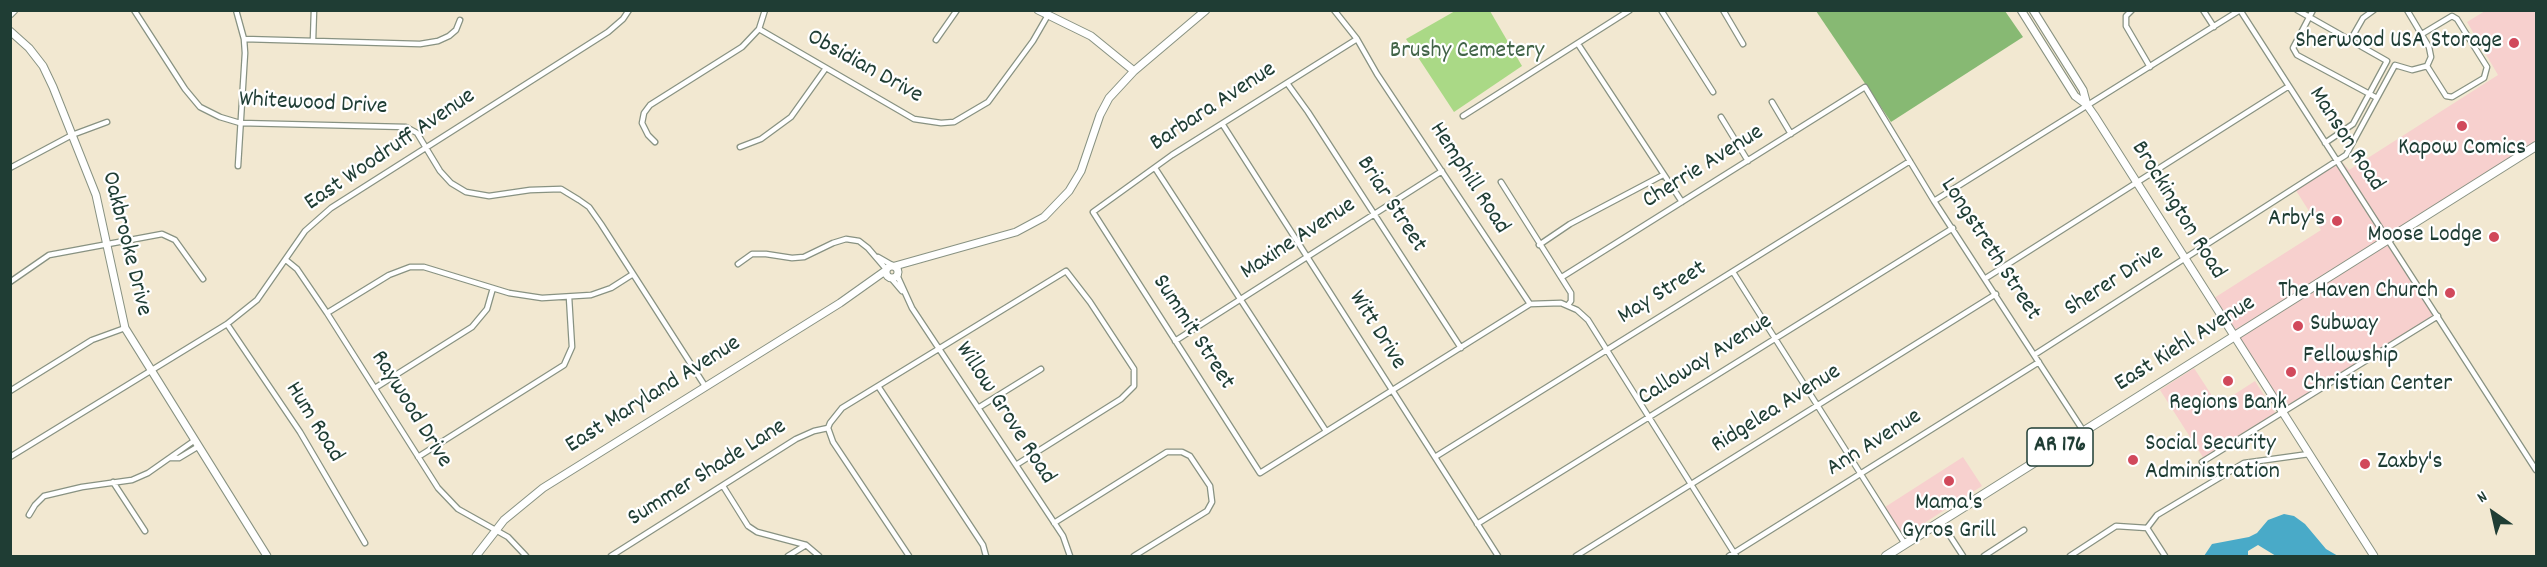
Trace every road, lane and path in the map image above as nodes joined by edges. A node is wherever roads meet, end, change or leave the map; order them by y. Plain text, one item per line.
1 (14, 10) edge
2 (134, 10) edge
3 (236, 10) edge
4 (314, 10) edge
5 (629, 10) edge
6 (765, 10) edge
7 (957, 10) edge
8 (1038, 10) edge
9 (1206, 10) edge
10 (1334, 10) edge
11 (1630, 10) edge
12 (1661, 10) edge
13 (1723, 10) edge
14 (2021, 10) edge
15 (2033, 10) edge
16 (2132, 10) edge
17 (2203, 10) edge
18 (2240, 10) edge
19 (2297, 10) edge
20 (2313, 10) edge
21 (2374, 10) edge
22 (2407, 10) edge
23 (10, 14) edge
24 (1048, 15) junction
25 (2309, 17) junction
26 (460, 20) dead end
27 (2214, 27) junction
28 (759, 29) junction
29 (10, 31) edge
30 (2421, 34) junction
31 (244, 39) junction
32 (1358, 39) junction
33 (2351, 39) junction
34 (313, 40) junction
35 (936, 40) dead end
36 (1578, 44) junction
37 (1743, 44) dead end
38 (2387, 61) junction
39 (2395, 65) junction
40 (2427, 66) junction
41 (2150, 67) junction
42 (826, 68) junction
43 (1134, 71) junction
44 (1287, 84) junction
45 (2289, 86) junction
46 (1865, 87) joint
47 (1713, 92) dead end
48 (2369, 93) junction
49 (2377, 98) junction
50 (1772, 102) dead end
51 (2087, 105) junction
52 (1463, 116) dead end
53 (1720, 117) dead end
54 (2356, 118) junction
55 (107, 122) dead end
56 (240, 123) junction
57 (2364, 123) junction
58 (1223, 125) junction
59 (2346, 130) junction
60 (1791, 134) junction
61 (72, 135) junction
62 (2355, 138) junction
63 (655, 142) dead end
64 (2325, 143) junction
65 (2536, 146) edge
66 (426, 147) junction
67 (740, 147) dead end
68 (1748, 161) junction
69 (1910, 161) junction
70 (2337, 162) junction
71 (238, 166) dead end
72 (10, 168) edge
73 (1155, 168) junction
74 (1442, 171) junction
75 (1663, 175) junction
76 (1501, 182) dead end
77 (2136, 182) junction
78 (1934, 201) junction
79 (1682, 202) junction
80 (1093, 212) joint
81 (1374, 214) junction
82 (1953, 228) junction
83 (2388, 240) junction
84 (108, 243) junction
85 (1539, 245) junction
86 (1308, 256) junction
87 (2185, 259) junction
88 (286, 260) junction
89 (738, 264) dead end
90 (892, 272) junction
91 (1733, 272) junction
92 (633, 274) junction
93 (1562, 278) junction
94 (1986, 278) junction
95 (203, 279) dead end
96 (10, 282) edge
97 (494, 288) junction
98 (1996, 294) junction
99 (569, 297) junction
100 (1241, 299) junction
101 (1530, 304) junction
102 (1568, 305) junction
103 (327, 313) junction
104 (2438, 316) junction
105 (227, 324) junction
106 (125, 327) junction
107 (2235, 337) junction
108 (1775, 339) junction
109 (1175, 341) junction
110 (1461, 348) junction
111 (940, 349) junction
112 (1607, 350) junction
113 (2034, 355) junction
114 (2039, 362) junction
115 (1041, 369) dead end
116 (151, 371) junction
117 (705, 386) junction
118 (878, 386) junction
119 (375, 388) junction
120 (1393, 390) junction
121 (10, 391) edge
122 (1817, 406) junction
123 (978, 408) junction
124 (2283, 412) junction
125 (1648, 418) junction
126 (828, 429) junction
127 (1326, 431) junction
128 (2084, 432) junction
129 (197, 443) junction
130 (178, 451) junction
131 (2309, 454) junction
132 (182, 456) junction
133 (418, 456) junction
134 (10, 457) edge
135 (1435, 457) junction
136 (171, 458) junction
137 (2202, 462) dead end
138 (1017, 465) junction
139 (2536, 470) edge
140 (1860, 475) junction
141 (113, 482) junction
142 (1691, 485) junction
143 (723, 486) junction
144 (29, 515) dead end
145 (1941, 522) junction
146 (1054, 523) junction
147 (1478, 524) junction
148 (2146, 528) junction
149 (2024, 530) dead end
150 (145, 531) dead end
151 (495, 531) junction
152 (365, 543) dead end
153 (806, 544) junction
154 (1905, 544) junction
155 (267, 556) edge
156 (476, 556) edge
157 (526, 556) edge
158 (611, 556) edge
159 (788, 556) edge
160 (819, 556) edge
161 (909, 556) edge
162 (986, 556) edge
163 (1070, 556) edge
164 (1134, 556) edge
165 (1498, 556) edge
166 (1576, 556) edge
167 (1733, 556) edge
168 (1886, 556) edge
169 (1963, 556) edge
170 (1984, 556) edge
171 (2070, 556) edge
172 (2165, 556) edge
173 (2374, 556) edge

1 - 23 street
2 - 56 street, Whitewood Drive
3 - 31 street
4 - 34 street
5 - 66 street, East Woodruff Avenue
6 - 28 street
7 - 35 street
8 - 24 street
9 - 43 street, East Maryland Avenue
10 - 32 street, Hemphill Road
11 - 36 street
12 - 47 street
13 - 37 street
14 - 51 street, Brockington Road
15 - 51 street, Brockington Road
16 - 41 street
17 - 27 street
18 - 27 street
18 - 45 street, Manson Road
19 - 25 street
20 - 25 street
21 - 33 street
22 - 30 street
24 - 42 street, Obsidian Drive
24 - 43 street
25 - 33 street
25 - 48 street
26 - 34 street
27 - 41 street
28 - 42 street, Obsidian Drive
28 - 63 street
29 - 61 street, Oakbrooke Drive
30 - 40 street
30 - 40 street
31 - 34 street
31 - 56 street
32 - 44 street, Barbara Avenue
32 - 74 street, Hemphill Road
33 - 38 street
36 - 52 street
36 - 75 street
38 - 39 street
38 - 48 street
39 - 40 street
39 - 49 street
41 - 51 street
42 - 67 street
43 - 90 street, East Maryland Avenue
44 - 58 street, Barbara Avenue
44 - 81 street, Briar Street
45 - 64 street, Manson Road
45 - 77 street
46 - 60 street, Cherrie Avenue
46 - 69 street, Longstreth Street
48 - 49 street
48 - 54 street
49 - 57 street
50 - 60 street
51 - 77 street, Brockington Road
51 - 78 street
53 - 68 street
54 - 57 street
54 - 59 street
55 - 61 street
56 - 66 street, Whitewood Drive
56 - 71 street
57 - 62 street
58 - 73 street, Barbara Avenue
58 - 86 street, Witt Drive
59 - 62 street
59 - 64 street
60 - 68 street, Cherrie Avenue
61 - 72 street
61 - 84 street, Oakbrooke Drive
62 - 70 street
64 - 70 street, Manson Road
65 - 83 main road, East Kiehl Avenue / AR 176
66 - 88 street, East Woodruff Avenue
66 - 92 street, Whitewood Drive
68 - 79 street, Cherrie Avenue
69 - 78 street, Longstreth Street
69 - 91 street, May Street
70 - 83 street, Manson Road
70 - 87 street, Sherer Drive
73 - 80 street, Barbara Avenue
73 - 100 street
74 - 81 street, Maxine Avenue
74 - 101 street, Hemphill Road
75 - 79 street
75 - 85 street
76 - 85 street
77 - 87 street, Brockington Road
77 - 94 street
78 - 82 street, Longstreth Street
79 - 93 street, Cherrie Avenue
80 - 109 street, Summit Street
81 - 86 street, Maxine Avenue
81 - 110 street, Briar Street
82 - 94 street, Longstreth Street
82 - 108 street, Calloway Avenue
83 - 104 street, Manson Road
83 - 107 main road, East Kiehl Avenue / AR 176
84 - 95 street
84 - 96 street
84 - 106 street, Oakbrooke Drive
85 - 93 street
86 - 100 street, Maxine Avenue
86 - 120 street, Witt Drive
87 - 107 street, Brockington Road
87 - 113 street, Sherer Drive
88 - 103 street, Raywood Drive
88 - 105 street, East Woodruff Avenue
89 - 90 street
90 - 111 street, Willow Grove Road
90 - 117 street, East Maryland Avenue
91 - 108 street
91 - 112 street, May Street
92 - 99 street
92 - 117 street
93 - 102 street
94 - 98 street, Longstreth Street
97 - 99 street
97 - 103 street
97 - 119 street
98 - 113 street, Longstreth Street
98 - 122 street, Ridgelea Avenue
99 - 133 street
100 - 109 street, Maxine Avenue
100 - 127 street
101 - 102 street
101 - 110 street
102 - 112 street
103 - 119 street, Raywood Drive
104 - 124 street
104 - 139 street, Manson Road
105 - 116 street, East Woodruff Avenue
105 - 152 street, Hum Road
106 - 116 street, Oakbrooke Drive
106 - 121 street
107 - 124 street, Brockington Road
107 - 128 main road, East Kiehl Avenue / AR 176
108 - 122 street
108 - 125 street, Calloway Avenue
109 - 127 street, Summit Street
110 - 120 street
111 - 118 street
111 - 123 street, Willow Grove Road
111 - 138 street
112 - 125 street
112 - 135 street, May Street
113 - 114 street, Longstreth Street
114 - 128 street, Longstreth Street
114 - 140 street, Ann Avenue
115 - 123 street
116 - 129 street, Oakbrooke Drive
116 - 134 street, East Woodruff Avenue
117 - 151 street, East Maryland Avenue
118 - 126 street
118 - 162 street
119 - 133 street, Raywood Drive
120 - 127 street
120 - 135 street, Witt Drive
122 - 140 street
122 - 142 street, Ridgelea Avenue
123 - 138 street, Willow Grove Road
124 - 131 street, Brockington Road
124 - 137 street
125 - 142 street
125 - 147 street, Calloway Avenue
126 - 143 street, Summer Shade Lane
126 - 161 street
128 - 145 main road, East Kiehl Avenue / AR 176
129 - 130 street
129 - 132 street
129 - 155 street, Oakbrooke Drive
130 - 132 street
130 - 136 street
131 - 148 street
131 - 173 street, Brockington Road
132 - 136 street
133 - 151 street, Raywood Drive
135 - 147 street, Witt Drive
136 - 141 street
138 - 146 street, Willow Grove Road
140 - 154 street
140 - 167 street, Ann Avenue
141 - 144 street
141 - 150 street
142 - 166 street, Ridgelea Avenue
142 - 167 street
143 - 153 street
143 - 158 street, Summer Shade Lane
145 - 154 main road, East Kiehl Avenue / AR 176
145 - 169 street
146 - 163 street, Willow Grove Road
146 - 164 street
147 - 165 street, Witt Drive
148 - 171 street
148 - 172 street
149 - 170 street
151 - 156 street, East Maryland Avenue
151 - 157 street, Raywood Drive
153 - 159 street
153 - 160 street
154 - 168 main road, East Kiehl Avenue / AR 176

